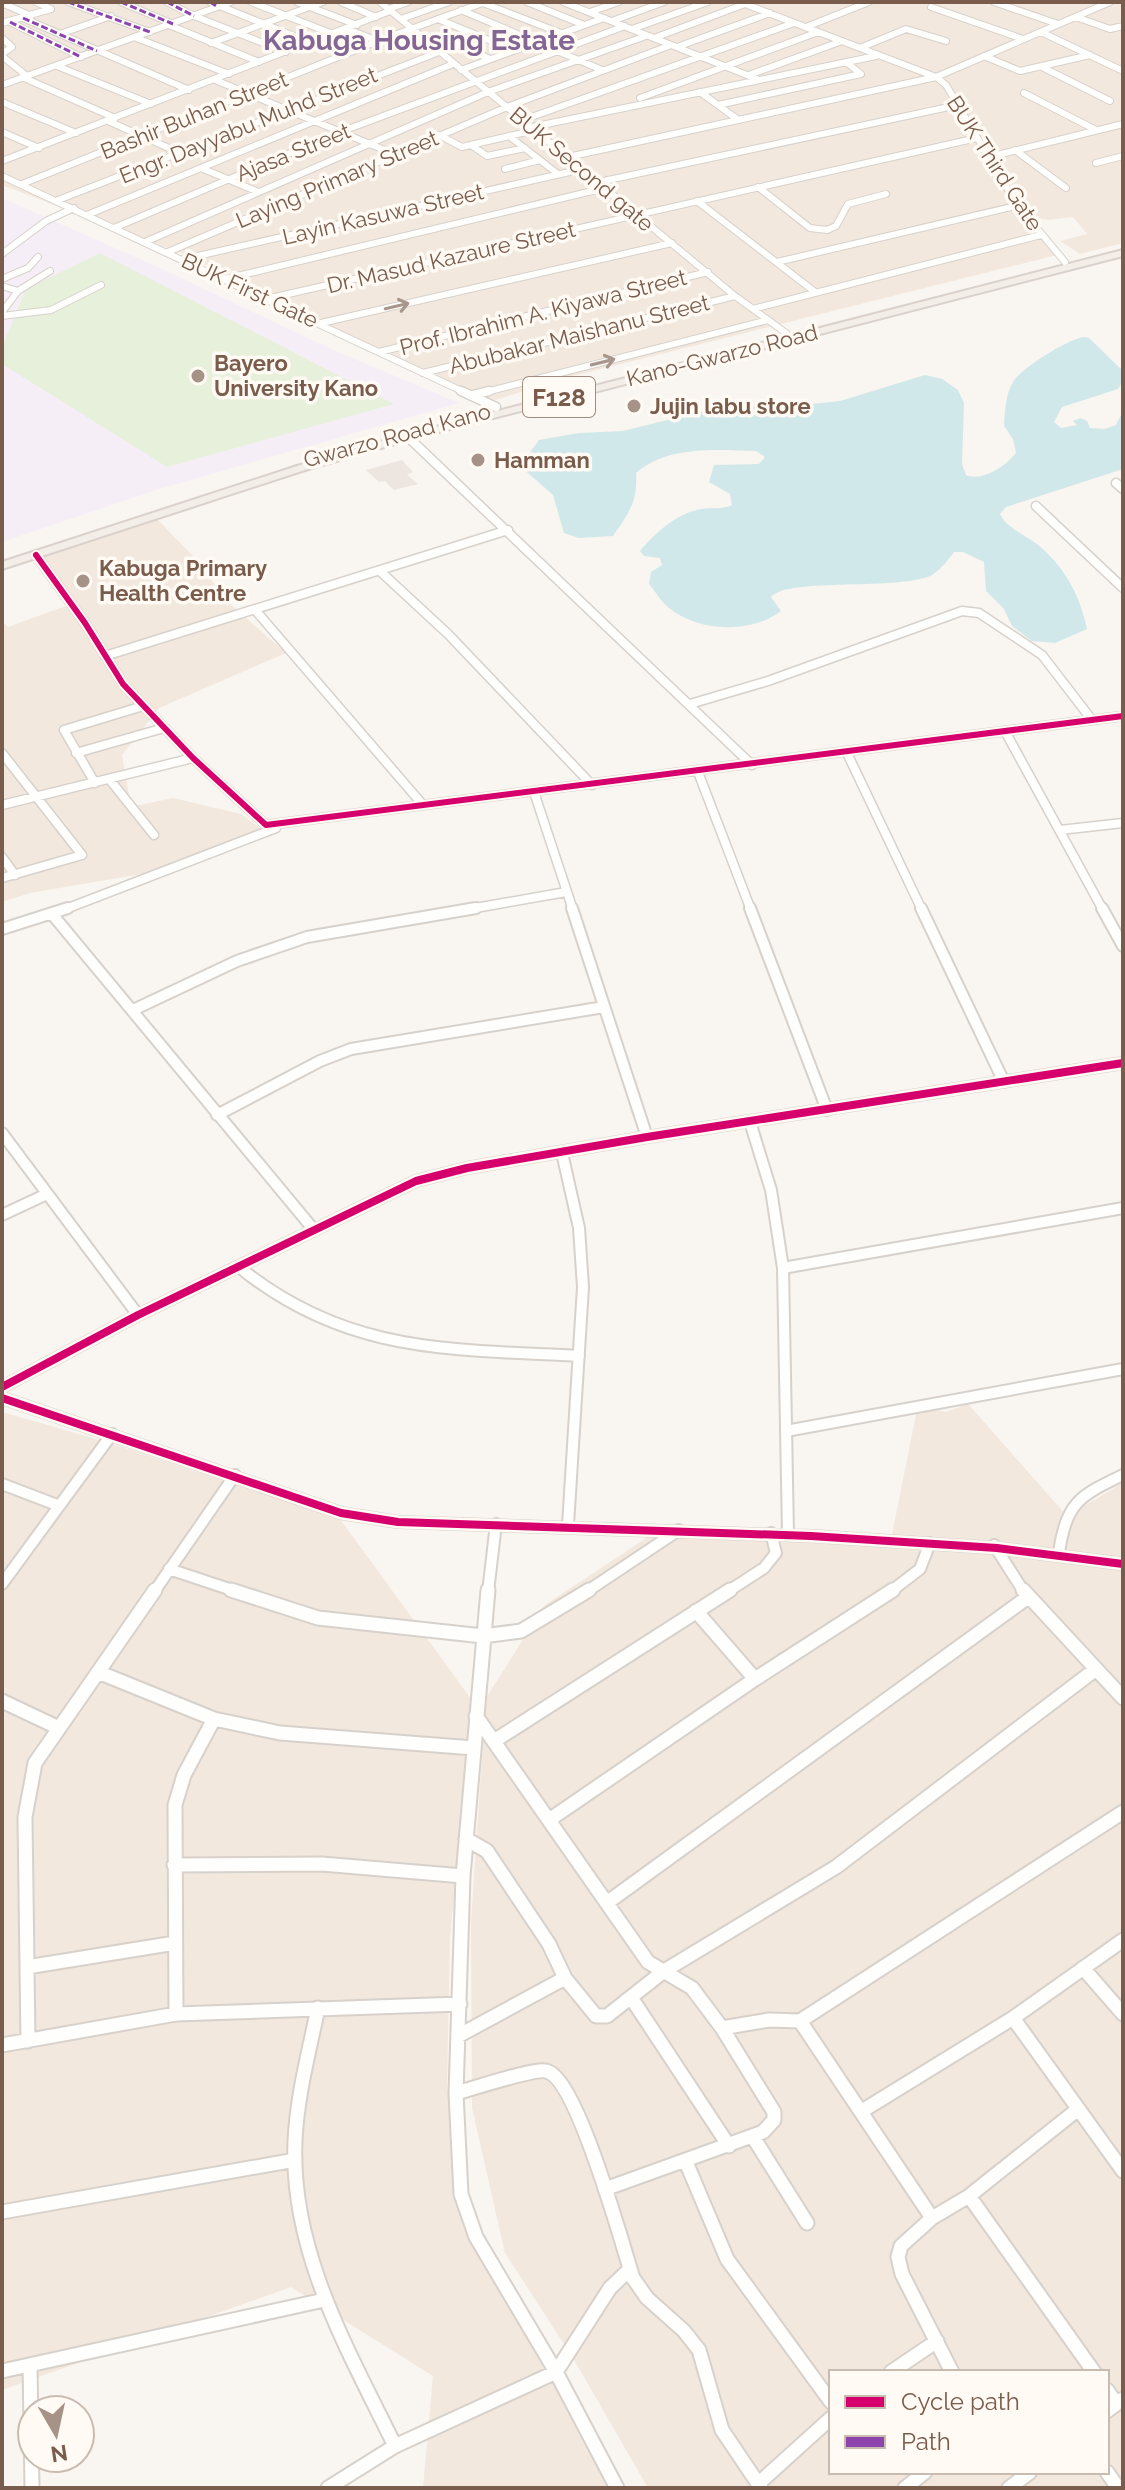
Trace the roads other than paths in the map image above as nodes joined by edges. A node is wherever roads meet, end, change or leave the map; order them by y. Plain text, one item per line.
1 (36, 2) edge
2 (68, 2) edge
3 (121, 2) edge
4 (167, 2) edge
5 (210, 2) edge
6 (231, 2) edge
7 (251, 2) edge
8 (297, 2) edge
9 (323, 2) edge
10 (341, 2) edge
11 (380, 2) edge
12 (408, 2) edge
13 (449, 2) edge
14 (484, 2) edge
15 (527, 2) edge
16 (619, 2) edge
17 (664, 2) edge
18 (708, 2) edge
19 (869, 2) edge
20 (994, 2) edge
21 (1110, 2) edge
22 (2, 3) edge
23 (568, 3) edge
24 (742, 3) edge
25 (218, 7) junction
26 (310, 7) junction
27 (931, 7) dead end
28 (16, 10) junction
29 (390, 10) junction
30 (461, 10) junction
31 (590, 12) junction
32 (770, 13) junction
33 (2, 14) edge
34 (31, 16) junction
35 (111, 16) junction
36 (194, 16) junction
37 (287, 16) junction
38 (376, 17) junction
39 (1076, 17) junction
40 (23, 18) junction
41 (604, 18) junction
42 (401, 19) junction
43 (438, 19) junction
44 (612, 21) junction
45 (10, 22) junction
46 (2, 23) edge
47 (794, 23) junction
48 (171, 24) junction
49 (1058, 24) junction
50 (263, 25) junction
51 (357, 25) junction
52 (584, 25) junction
53 (625, 26) junction
54 (1123, 26) edge
55 (806, 27) junction
56 (412, 28) junction
57 (346, 29) junction
58 (632, 29) junction
59 (1110, 29) junction
60 (150, 32) junction
61 (818, 32) junction
62 (1041, 32) junction
63 (238, 33) junction
64 (561, 33) junction
65 (60, 34) junction
66 (333, 34) junction
67 (646, 36) junction
68 (1123, 36) edge
69 (134, 37) junction
70 (2, 38) edge
71 (654, 38) junction
72 (1023, 39) junction
73 (426, 40) junction
74 (378, 41) junction
75 (842, 41) junction
76 (946, 41) dead end
77 (535, 42) junction
78 (211, 43) junction
79 (311, 43) junction
80 (674, 46) junction
81 (860, 48) junction
82 (513, 50) junction
83 (97, 51) junction
84 (286, 52) junction
85 (439, 52) junction
86 (557, 52) junction
87 (2, 55) edge
88 (878, 55) junction
89 (1090, 55) junction
90 (700, 56) junction
91 (984, 56) junction
92 (81, 57) junction
93 (490, 59) junction
94 (579, 61) junction
95 (259, 62) junction
96 (846, 62) junction
97 (453, 64) junction
98 (56, 65) junction
99 (725, 66) junction
100 (1042, 67) junction
101 (461, 70) junction
102 (602, 70) junction
103 (1123, 71) edge
104 (229, 74) junction
105 (749, 75) junction
106 (25, 76) junction
107 (936, 77) junction
108 (215, 80) junction
109 (473, 80) junction
110 (759, 80) junction
111 (2, 85) edge
112 (189, 90) junction
113 (488, 92) junction
114 (700, 92) junction
115 (247, 93) junction
116 (1024, 93) dead end
117 (261, 99) dead end
118 (1110, 101) dead end
119 (2, 102) edge
120 (151, 104) junction
121 (718, 105) junction
122 (958, 105) junction
123 (507, 107) junction
124 (615, 108) junction
125 (288, 109) junction
126 (737, 119) junction
127 (111, 120) junction
128 (317, 120) junction
129 (523, 120) junction
130 (1123, 124) edge
131 (534, 129) junction
132 (1096, 130) junction
133 (2, 132) edge
134 (340, 132) junction
135 (76, 133) junction
136 (439, 135) junction
137 (140, 136) junction
138 (509, 136) junction
139 (977, 138) junction
140 (367, 144) junction
141 (471, 145) junction
142 (39, 148) junction
143 (525, 148) junction
144 (1015, 150) junction
145 (180, 153) junction
146 (394, 154) junction
147 (1123, 156) edge
148 (568, 157) junction
149 (989, 157) junction
150 (5, 160) edge
151 (540, 160) junction
152 (1096, 163) dead end
153 (201, 168) junction
154 (583, 169) junction
155 (558, 174) junction
156 (2, 176) edge
157 (229, 178) junction
158 (599, 182) junction
159 (522, 183) junction
160 (22, 184) junction
161 (758, 187) junction
162 (605, 188) junction
163 (1066, 188) dead end
164 (256, 191) junction
165 (886, 194) dead end
166 (58, 200) junction
167 (697, 201) junction
168 (1020, 205) junction
169 (74, 208) junction
170 (636, 214) junction
171 (87, 215) junction
172 (114, 228) junction
173 (1041, 235) junction
174 (145, 242) junction
175 (672, 243) junction
176 (168, 252) junction
177 (2, 254) edge
178 (1121, 254) edge
179 (38, 257) dead end
180 (184, 259) junction
181 (777, 262) junction
182 (1065, 262) junction
183 (50, 271) dead end
184 (708, 272) junction
185 (2, 279) edge
186 (225, 279) junction
187 (101, 285) dead end
188 (2, 286) edge
189 (18, 291) junction
190 (815, 292) junction
191 (735, 296) junction
192 (266, 299) junction
193 (753, 309) junction
194 (2, 314) edge
195 (768, 320) junction
196 (321, 323) junction
197 (786, 333) junction
198 (379, 352) junction
199 (423, 373) junction
200 (473, 395) junction
201 (496, 407) junction
202 (408, 437) junction
203 (346, 452) junction
204 (1036, 506) dead end
205 (508, 530) junction
206 (36, 555) junction
207 (2, 558) edge
208 (2, 566) edge
209 (381, 572) junction
210 (1123, 588) edge
211 (256, 611) junction
212 (105, 656) junction
213 (690, 704) junction
214 (143, 706) junction
215 (1123, 716) edge
216 (1092, 720) junction
217 (164, 728) junction
218 (1006, 733) junction
219 (2, 753) edge
220 (76, 753) junction
221 (847, 753) junction
222 (193, 758) junction
223 (752, 765) junction
224 (698, 772) junction
225 (110, 780) junction
226 (95, 783) junction
227 (592, 785) junction
228 (534, 792) junction
229 (37, 797) junction
230 (2, 805) edge
231 (423, 805) junction
232 (1123, 823) edge
233 (282, 825) junction
234 (1060, 830) junction
235 (154, 835) dead end
236 (2, 857) edge
237 (15, 875) junction
238 (2, 878) edge
239 (566, 892) junction
240 (52, 914) junction
241 (2, 929) edge
242 (1123, 946) edge
243 (604, 1007) junction
244 (133, 1010) junction
245 (1123, 1063) edge
246 (1004, 1082) junction
247 (827, 1110) junction
248 (217, 1115) junction
249 (750, 1122) junction
250 (2, 1133) edge
251 (647, 1137) junction
252 (562, 1153) junction
253 (47, 1194) junction
254 (1123, 1208) edge
255 (2, 1215) edge
256 (314, 1230) junction
257 (239, 1267) junction
258 (783, 1268) junction
259 (138, 1315) junction
260 (579, 1356) junction
261 (1123, 1369) edge
262 (2, 1387) edge
263 (2, 1398) edge
264 (786, 1431) junction
265 (112, 1434) junction
266 (235, 1475) junction
267 (1123, 1475) edge
268 (2, 1484) edge
269 (57, 1505) junction
270 (496, 1524) junction
271 (568, 1525) junction
272 (679, 1530) junction
273 (771, 1533) junction
274 (788, 1534) junction
275 (930, 1543) junction
276 (994, 1545) junction
277 (1059, 1552) junction
278 (1123, 1564) edge
279 (169, 1569) junction
280 (2, 1584) edge
281 (1028, 1597) junction
282 (696, 1611) junction
283 (483, 1636) junction
284 (1096, 1669) junction
285 (98, 1672) junction
286 (755, 1679) junction
287 (1123, 1697) edge
288 (2, 1701) edge
289 (476, 1716) junction
290 (214, 1719) junction
291 (59, 1728) junction
292 (494, 1741) junction
293 (474, 1748) junction
294 (1123, 1812) edge
295 (549, 1820) junction
296 (466, 1839) junction
297 (174, 1865) junction
298 (463, 1876) junction
299 (608, 1902) junction
300 (1123, 1940) edge
301 (175, 1943) junction
302 (27, 1967) junction
303 (1083, 1968) junction
304 (664, 1971) junction
305 (565, 1978) junction
306 (632, 1999) junction
307 (460, 2004) junction
308 (318, 2008) junction
309 (176, 2014) junction
310 (1123, 2014) edge
311 (1013, 2018) junction
312 (800, 2021) junction
313 (722, 2028) junction
314 (458, 2036) junction
315 (28, 2041) junction
316 (2, 2045) edge
317 (456, 2093) junction
318 (1077, 2110) junction
319 (862, 2111) junction
320 (753, 2137) junction
321 (729, 2146) junction
322 (295, 2160) junction
323 (686, 2162) junction
324 (1123, 2171) edge
325 (605, 2189) junction
326 (969, 2196) junction
327 (2, 2212) edge
328 (932, 2218) junction
329 (807, 2223) dead end
330 (630, 2269) junction
331 (324, 2300) junction
332 (937, 2341) junction
333 (30, 2365) junction
334 (894, 2370) edge
335 (951, 2370) edge
336 (1093, 2370) edge
337 (2, 2371) edge
338 (556, 2372) junction
339 (829, 2399) edge
340 (829, 2420) edge
341 (395, 2446) junction
342 (922, 2474) edge
343 (1026, 2474) edge
344 (760, 2486) edge
345 (32, 2488) edge
346 (328, 2488) edge
347 (617, 2488) edge
348 (905, 2488) edge
349 (1009, 2488) edge

1 - 34 street
2 - 35 street
3 - 48 street
4 - 36 street
5 - 25 street
6 - 25 street
7 - 37 street
8 - 26 street
9 - 26 street
10 - 38 street
11 - 29 street, BUK Second gate
12 - 29 street
13 - 42 street
14 - 30 street, Bashir Buhan Street
14 - 64 street
15 - 52 street
16 - 31 street
17 - 44 street
18 - 58 street
19 - 55 street
20 - 49 street
21 - 39 street
22 - 28 street
23 - 31 street
24 - 32 street, BUK Third Gate
24 - 71 street
25 - 36 street
25 - 50 street
26 - 37 street
26 - 51 street
27 - 72 street
28 - 33 street
28 - 34 street
29 - 38 street
29 - 42 street, BUK Second gate
30 - 43 street, Bashir Buhan Street
30 - 77 street
31 - 41 street
32 - 47 street, BUK Third Gate
32 - 80 street, Laying Primary Street
34 - 40 street
35 - 60 street
35 - 65 street
36 - 48 street
36 - 63 street
37 - 50 street
37 - 66 street
38 - 51 street
39 - 49 street
39 - 59 street
40 - 45 street
40 - 65 street
40 - 83 street
41 - 44 street
41 - 52 street
42 - 56 street, BUK Second gate
43 - 56 street, Bashir Buhan Street
43 - 82 street
44 - 53 street
45 - 46 street
45 - 92 street
47 - 55 street, BUK Third Gate
47 - 90 street
48 - 60 street
48 - 78 street
49 - 62 street
50 - 63 street
50 - 79 street
51 - 57 street
52 - 64 street
53 - 58 street
53 - 86 street, Ajasa Street
54 - 59 street
55 - 61 street, BUK Third Gate
56 - 73 street, BUK Second gate
56 - 74 street, Bashir Buhan Street
57 - 66 street
57 - 74 street
58 - 67 street
59 - 68 street
60 - 69 street
61 - 75 street, BUK Third Gate
61 - 99 street
62 - 72 street
62 - 89 street
63 - 78 street
63 - 84 street
64 - 77 street
65 - 83 street
66 - 79 street
67 - 71 street
67 - 94 street
69 - 83 street
69 - 104 street
70 - 87 street
71 - 80 street
72 - 91 street
73 - 85 street, BUK Second gate
73 - 93 street
74 - 115 street, Bashir Buhan Street
75 - 81 street, BUK Third Gate
75 - 105 street
76 - 81 street
77 - 82 street
77 - 86 street
78 - 95 street
79 - 84 street
80 - 90 street
80 - 102 street, Laying Primary Street
81 - 88 street, BUK Third Gate
82 - 93 street
83 - 92 street
83 - 112 street
84 - 95 street
85 - 97 street, BUK Second gate
85 - 125 street, Engr. Dayyabu Muhd Street
86 - 94 street
86 - 109 street, Ajasa Street
87 - 106 street
88 - 96 street
88 - 107 street, BUK Third Gate
89 - 100 street
89 - 103 street
90 - 99 street
90 - 129 street
91 - 100 street
91 - 107 street
92 - 98 street
93 - 101 street
94 - 102 street
94 - 113 street
95 - 104 street
96 - 110 street
96 - 121 street
97 - 101 street, BUK Second gate
97 - 128 street
98 - 106 street
98 - 120 street
99 - 105 street
99 - 124 street
100 - 118 street
101 - 109 street, BUK Second gate
102 - 123 street, Laying Primary Street
104 - 108 street
105 - 110 street
106 - 111 street
106 - 127 street
107 - 122 street, BUK Third Gate
107 - 126 street
108 - 112 street
108 - 115 street
109 - 113 street, BUK Second gate
109 - 134 street, Ajasa Street
110 - 114 street
112 - 120 street
113 - 123 street, BUK Second gate
113 - 140 street
114 - 121 street
114 - 124 street
115 - 137 street, Bashir Buhan Street
116 - 132 street
117 - 125 street
119 - 135 street
120 - 127 street
121 - 126 street
122 - 139 street, BUK Third Gate
122 - 158 street
123 - 129 street, BUK Second gate
123 - 136 street, Laying Primary Street
124 - 131 street
125 - 128 street
125 - 145 street, Engr. Dayyabu Muhd Street
126 - 148 street
127 - 135 street
127 - 137 street
128 - 134 street
128 - 153 street
129 - 131 street, BUK Second gate
130 - 132 street
131 - 138 street
131 - 148 street, BUK Second gate
132 - 144 street
133 - 142 street
134 - 140 street
134 - 157 street, Ajasa Street
135 - 142 street
136 - 141 street
136 - 146 street, Laying Primary Street
137 - 145 street
137 - 160 street, Bashir Buhan Street
138 - 141 street
138 - 143 street
139 - 149 street, BUK Third Gate
139 - 161 street, Dr. Masud Kazaure Street
140 - 146 street
140 - 164 street
141 - 143 street
142 - 150 street
143 - 151 street
144 - 149 street
144 - 163 street
145 - 166 street, Engr. Dayyabu Muhd Street
146 - 176 street, Laying Primary Street
147 - 152 street
148 - 154 street, BUK Second gate
149 - 168 street, BUK Third Gate
151 - 155 street
151 - 159 street
153 - 157 street
153 - 171 street
154 - 155 street, Layin Kasuwa Street
154 - 158 street, BUK Second gate
155 - 159 street, Layin Kasuwa Street
156 - 160 street, BUK First Gate
157 - 164 street
157 - 172 street, Ajasa Street
158 - 162 street, BUK Second gate
159 - 180 street, Layin Kasuwa Street
160 - 166 street, BUK First Gate
161 - 165 street
161 - 167 street, Dr. Masud Kazaure Street
162 - 170 street, BUK Second gate
162 - 186 street
164 - 174 street
166 - 169 street, BUK First Gate
167 - 170 street, Dr. Masud Kazaure Street
167 - 181 street
168 - 173 street, BUK Third Gate
168 - 181 street
169 - 171 street, BUK First Gate
169 - 177 street
170 - 175 street, BUK Second gate
170 - 192 street, Dr. Masud Kazaure Street
171 - 172 street, BUK First Gate
172 - 174 street, BUK First Gate
173 - 182 street, BUK Third Gate
173 - 190 street
174 - 176 street, BUK First Gate
175 - 184 street, BUK Second gate
196 -> 175 street
176 - 180 street, BUK First Gate
178 - 182 main road, Gwarzo Road Kano / F128
178 - 202 main road, Kano-Gwarzo Road / F128
179 - 185 street
180 - 186 street, BUK First Gate
181 - 190 street
182 - 197 main road, Gwarzo Road Kano / F128
183 - 189 street
184 - 191 street, BUK Second gate
184 - 198 street, Prof. Ibrahim A. Kiyawa Street
186 - 192 street, BUK First Gate
187 - 194 street
188 - 189 street
189 - 194 street
190 - 193 street
191 - 193 street, BUK Second gate
191 - 199 street, Abubakar Maishanu Street
192 - 196 street, BUK First Gate
193 - 195 street, BUK Second gate
195 - 197 street, BUK Second gate
200 -> 195 street
196 - 198 street, BUK First Gate
197 - 201 main road, Gwarzo Road Kano / F128
198 - 199 street, BUK First Gate
199 - 200 street, BUK First Gate
200 - 201 street, BUK First Gate
201 - 203 main road, Gwarzo Road Kano / F128
202 - 203 main road, Kano-Gwarzo Road / F128
202 - 205 street
203 - 206 main road, Kano-Gwarzo Road / F128
203 - 207 main road, Gwarzo Road Kano / F128
204 - 210 street
205 - 209 street
205 - 213 street
206 - 208 main road, Kano-Gwarzo Road / F128
206 - 212 street
209 - 211 street
209 - 227 street
211 - 212 street
211 - 231 street
212 - 214 street
213 - 216 street
213 - 223 street
214 - 217 street
214 - 220 street
215 - 216 street
216 - 218 street
217 - 220 street
217 - 222 street
218 - 221 street
218 - 234 street
219 - 229 street
220 - 226 street
221 - 223 street
221 - 246 street
222 - 225 street
222 - 233 street
223 - 224 street
224 - 227 street
224 - 247 street
225 - 226 street
225 - 235 street
226 - 229 street
227 - 228 street
228 - 231 street
228 - 239 street
229 - 230 street
229 - 237 street
231 - 233 street
232 - 234 street
233 - 240 street
234 - 242 street
236 - 237 street
237 - 238 street
239 - 243 street
239 - 244 street
240 - 241 street
240 - 244 street
243 - 248 street
243 - 251 street
244 - 248 street
245 - 246 street
246 - 247 street
247 - 249 street
248 - 256 street
249 - 251 street
249 - 258 street
250 - 253 street
251 - 252 street
252 - 256 street
252 - 260 street
253 - 255 street
253 - 259 street
254 - 258 street
256 - 257 street
257 - 259 street
257 - 260 street
258 - 264 street
259 - 262 street
260 - 271 street
261 - 264 street
263 - 265 street
264 - 274 street
265 - 266 street
265 - 269 street
266 - 270 street
266 - 279 street
267 - 277 street
268 - 269 street
269 - 280 street
270 - 271 street
270 - 283 street
271 - 272 street
272 - 273 street
272 - 283 street
273 - 274 street
273 - 282 street
274 - 275 street
275 - 276 street
275 - 286 street
276 - 277 street
276 - 281 street
277 - 278 street
279 - 283 street
279 - 285 street
281 - 284 street
281 - 299 street
282 - 286 street
282 - 292 street
283 - 289 street
284 - 287 street
284 - 304 street
285 - 290 street
285 - 291 street
286 - 295 street
288 - 291 street
289 - 292 street
289 - 293 street
290 - 293 street
290 - 297 street
291 - 302 street
292 - 295 street
293 - 296 street
294 - 312 street
295 - 299 street
296 - 298 street
296 - 305 street
297 - 298 street
297 - 301 street
298 - 307 street
299 - 304 street
300 - 303 street
301 - 302 street
301 - 309 street
302 - 315 street
303 - 310 street
303 - 311 street
304 - 306 street
304 - 313 street
305 - 306 street
305 - 314 street
306 - 321 street
307 - 308 street
307 - 314 street
308 - 309 street
308 - 322 street
309 - 315 street
311 - 318 street
311 - 319 street
312 - 313 street
312 - 319 street
313 - 320 street
314 - 317 street
315 - 316 street
317 - 325 street
317 - 338 street
318 - 324 street
318 - 326 street
319 - 328 street
320 - 321 street
320 - 329 street
321 - 323 street
322 - 327 street
322 - 331 street
323 - 325 street
323 - 339 street
325 - 330 street
326 - 328 street
326 - 336 street
328 - 332 street
330 - 338 street
330 - 344 street
331 - 333 street
331 - 341 street
332 - 334 street
332 - 335 street
333 - 337 street
333 - 345 street
338 - 341 street
338 - 347 street
340 - 344 street
341 - 346 street
342 - 348 street
343 - 349 street

